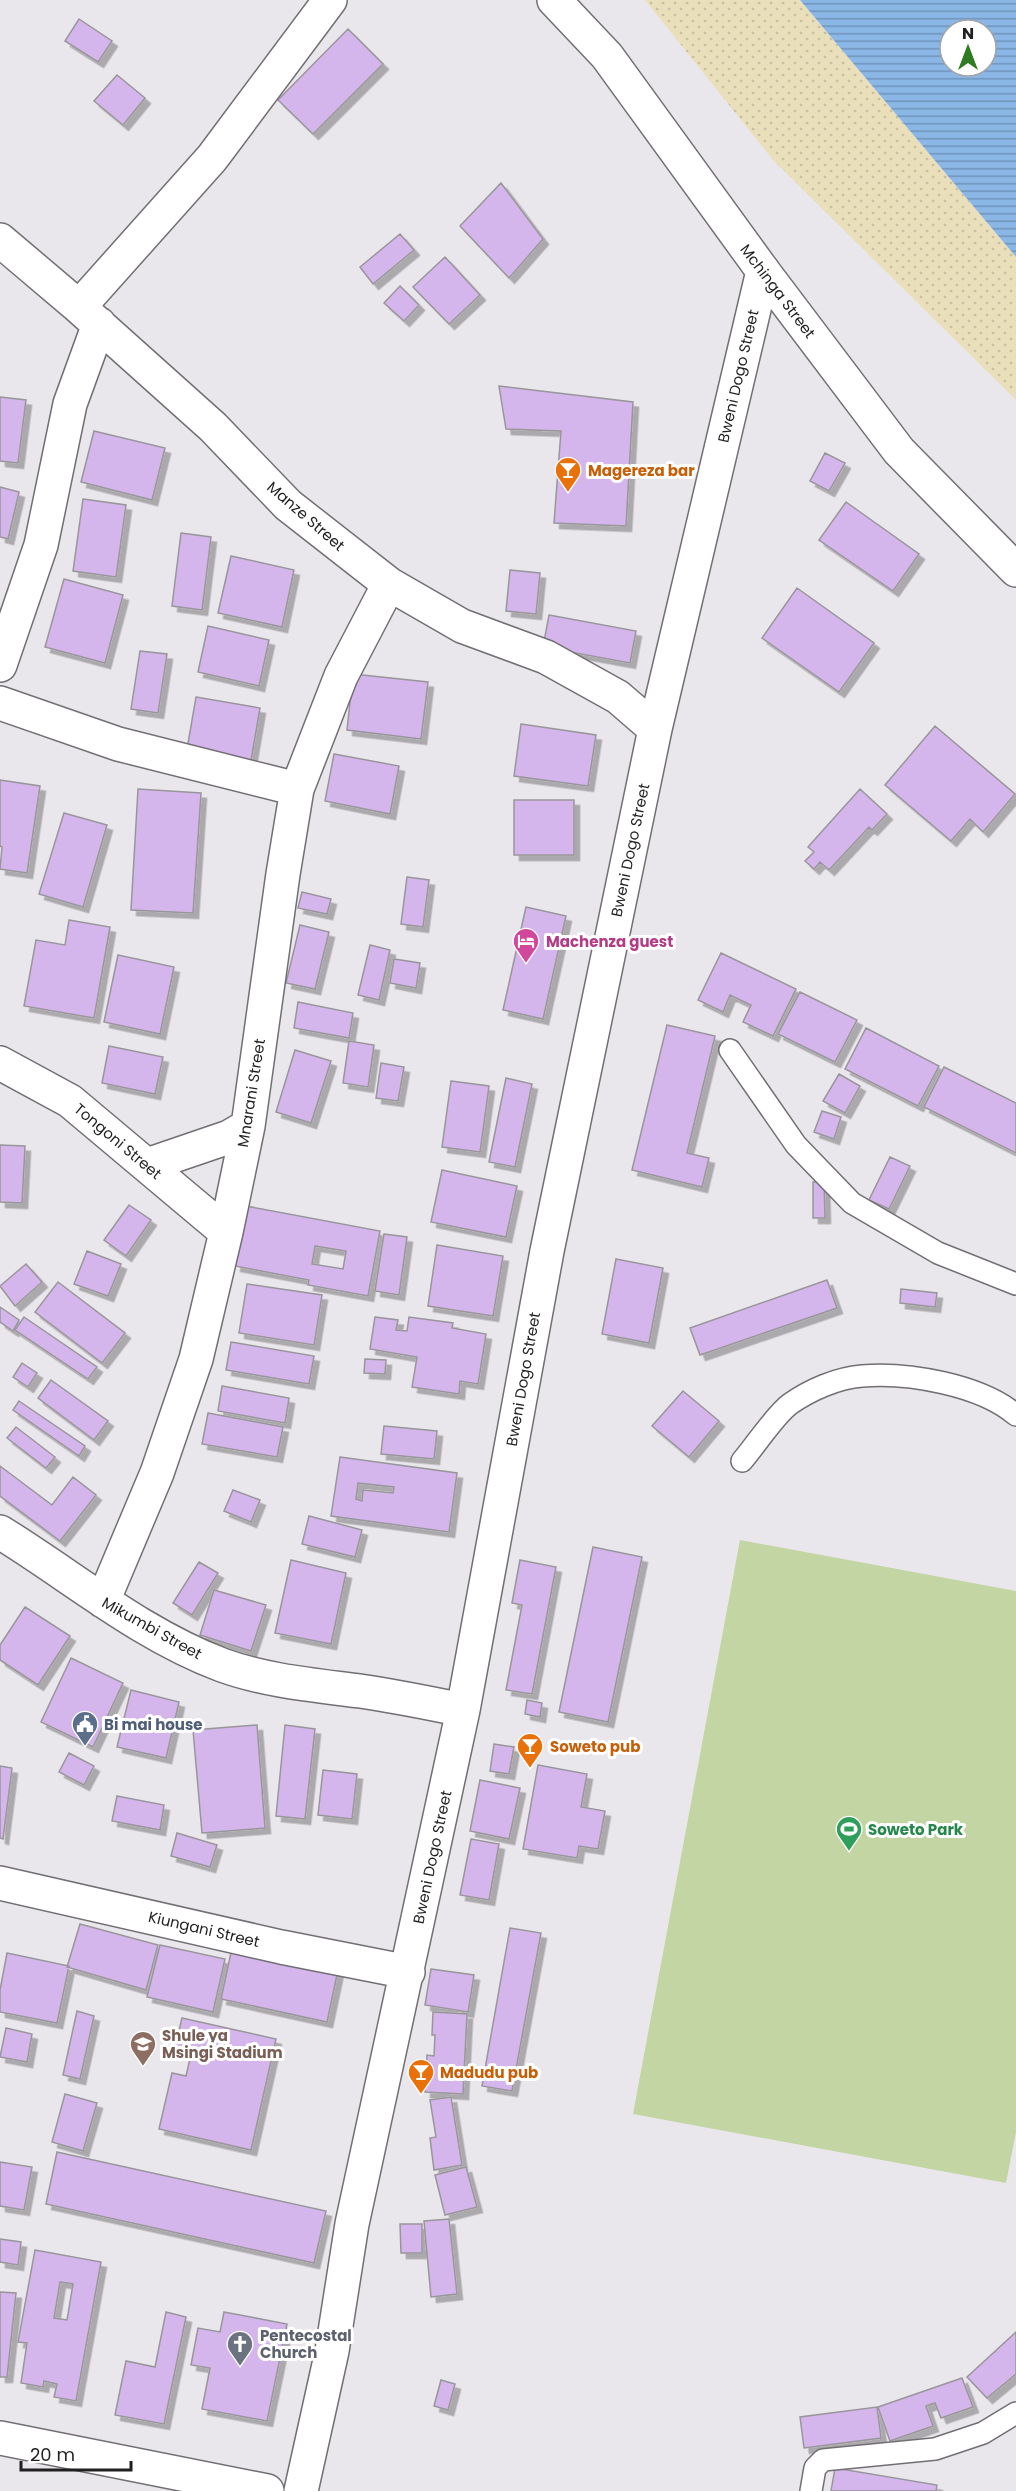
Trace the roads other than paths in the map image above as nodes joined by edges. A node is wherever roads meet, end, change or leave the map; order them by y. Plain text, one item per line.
1 (330, 0) edge
2 (554, 0) edge
3 (0, 240) edge
4 (763, 272) junction
5 (89, 315) junction
6 (1016, 570) edge
7 (389, 584) junction
8 (0, 664) edge
9 (0, 703) edge
10 (656, 729) junction
11 (297, 789) junction
12 (730, 1050) dead end
13 (0, 1064) edge
14 (248, 1126) junction
15 (147, 1166) junction
16 (226, 1233) junction
17 (1016, 1284) edge
18 (1013, 1406) edge
19 (742, 1461) dead end
20 (0, 1532) edge
21 (103, 1601) junction
22 (463, 1710) junction
23 (0, 1883) edge
24 (408, 1972) junction
25 (1016, 2413) edge
26 (0, 2438) edge
27 (267, 2491) edge
28 (301, 2491) edge
29 (811, 2491) edge

1 - 5 street
2 - 4 street, Mchinga Street
3 - 5 street, Manze Street
4 - 6 street, Mchinga Street
4 - 10 street, Bweni Dogo Street
5 - 7 street, Manze Street
5 - 8 street
7 - 10 street, Manze Street
7 - 11 street, Mnarani Street
9 - 11 street
10 - 22 street, Bweni Dogo Street
11 - 14 street, Mnarani Street
12 - 17 lane
13 - 15 street, Tongoni Street
14 - 15 street
14 - 16 street, Mnarani Street
15 - 16 street, Tongoni Street
16 - 21 street, Mnarani Street
18 - 19 lane
20 - 21 street, Mikumbi Street
21 - 22 street, Mikumbi Street
22 - 24 street, Bweni Dogo Street
23 - 24 street, Kiungani Street
24 - 28 street, Bweni Dogo Street
25 - 29 lane
26 - 27 street

